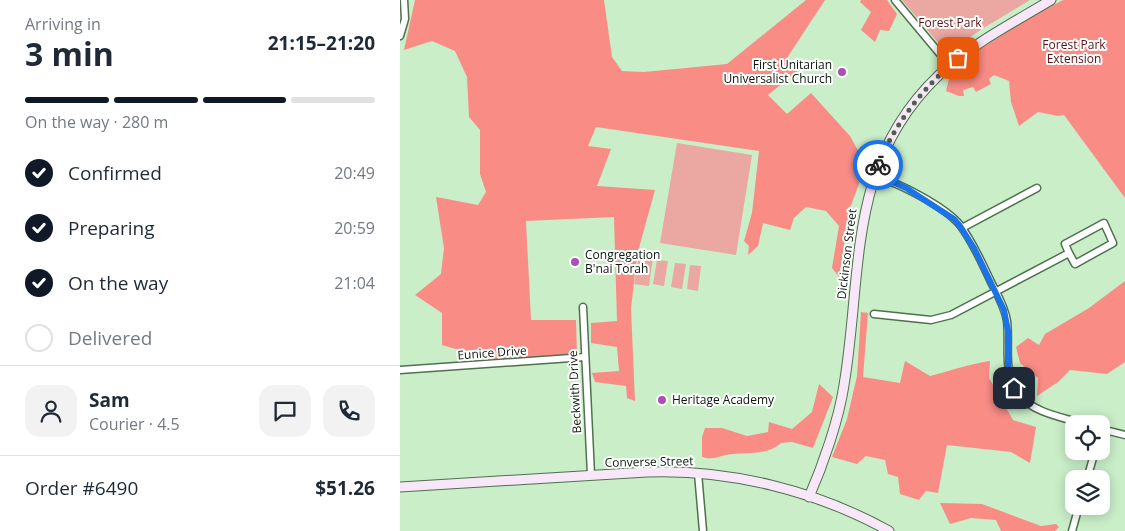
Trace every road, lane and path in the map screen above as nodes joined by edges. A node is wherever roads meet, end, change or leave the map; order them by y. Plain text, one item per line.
1 (404, 0) edge
2 (895, 0) edge
3 (1051, 0) edge
4 (400, 36) edge
5 (950, 66) junction
6 (874, 177) junction
7 (1037, 188) dead end
8 (962, 228) junction
9 (1069, 253) junction
10 (996, 292) junction
11 (583, 307) dead end
12 (874, 314) dead end
13 (585, 357) junction
14 (400, 370) edge
15 (1065, 418) edge
16 (1110, 431) edge
17 (1125, 435) edge
18 (698, 473) junction
19 (591, 475) junction
20 (400, 486) edge
21 (809, 497) junction
22 (1077, 515) edge
23 (703, 531) edge
24 (890, 531) edge
25 (1072, 531) edge

1 - 4 street
2 - 5 street
3 - 5 main road, Dickinson Street
5 - 6 main road, Dickinson Street
6 - 8 street
6 - 21 main road, Dickinson Street
7 - 8 street
8 - 10 street
9 - 9 street
9 - 10 street
10 - 12 street
10 - 15 street
11 - 13 street, Beckwith Drive
13 - 14 street, Eunice Drive
13 - 19 street, Beckwith Drive
16 - 17 street
18 - 19 main road, Converse Street
18 - 21 main road, Converse Street
18 - 23 street
19 - 20 main road, Converse Street
21 - 24 main road, Converse Street
22 - 25 street

